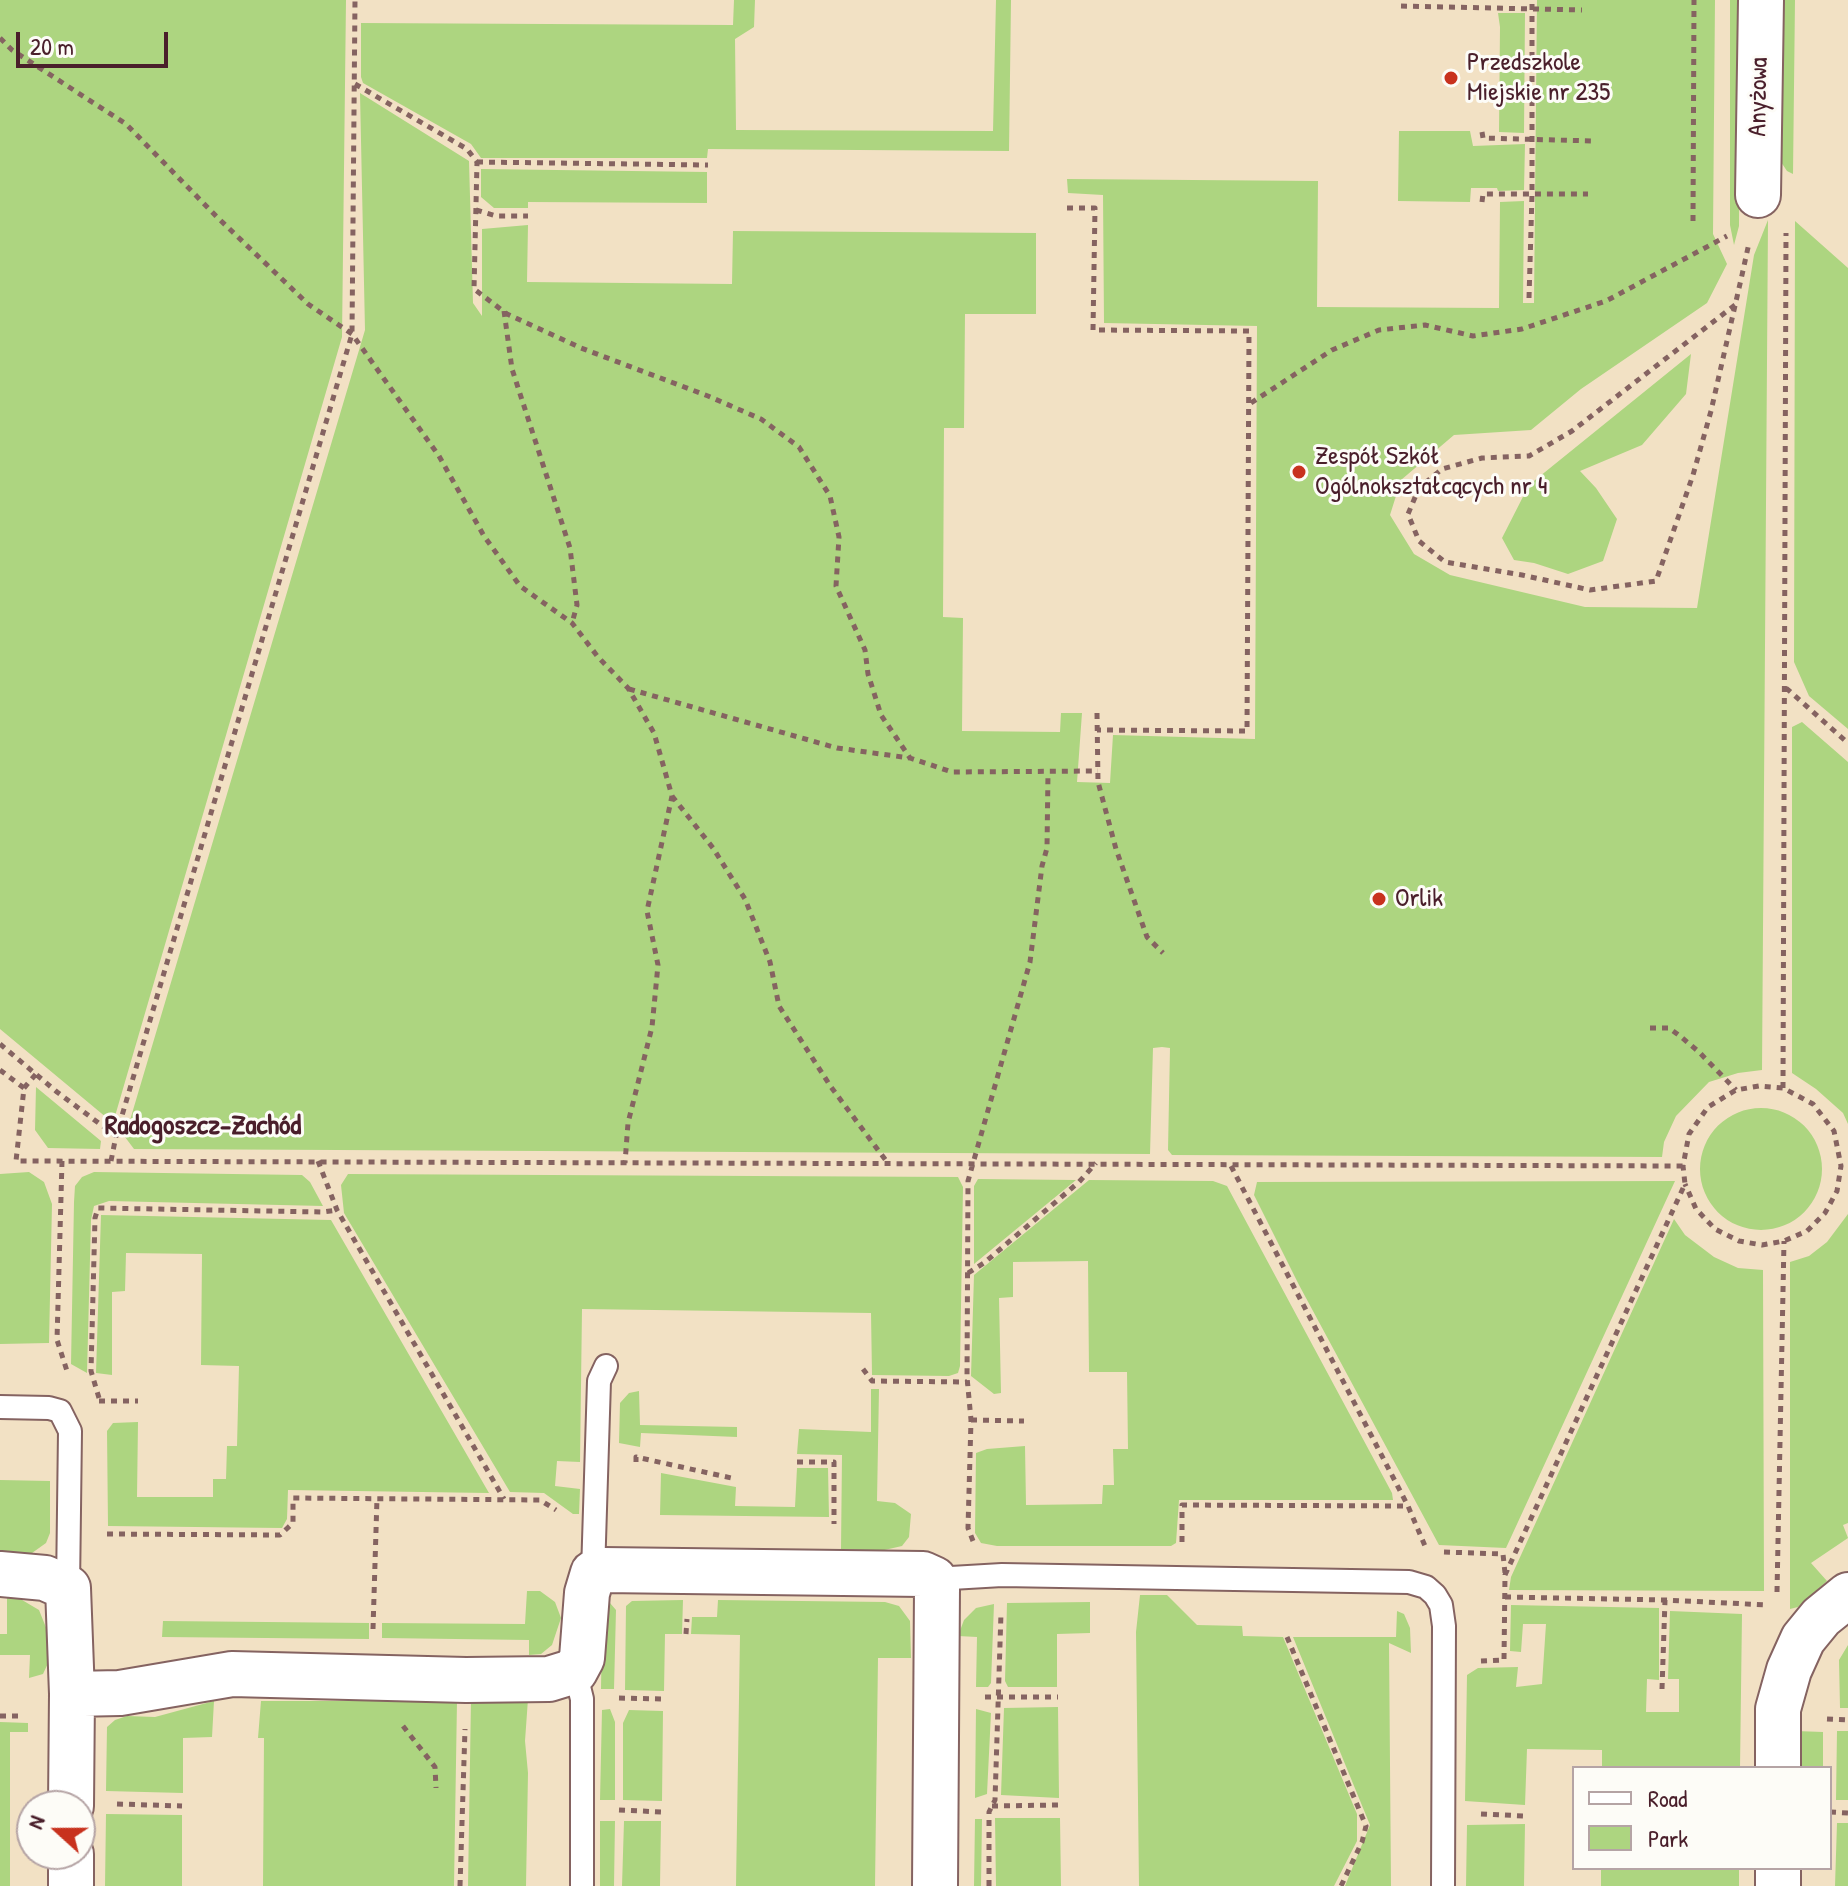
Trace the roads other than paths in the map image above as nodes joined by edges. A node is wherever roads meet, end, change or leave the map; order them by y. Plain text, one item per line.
1 (1761, 0) edge
2 (1772, 208) road end
3 (606, 1366) dead end
4 (0, 1407) edge
5 (593, 1573) junction
6 (0, 1574) edge
7 (934, 1579) junction
8 (68, 1588) junction
9 (1848, 1595) edge
10 (575, 1671) junction
11 (72, 1694) junction
12 (1778, 1766) edge
13 (71, 1790) edge
14 (582, 1886) edge
15 (935, 1886) edge
16 (1443, 1886) edge

1 - 2 street, Anyżowa
3 - 5 lane
4 - 8 lane
5 - 7 street
5 - 10 street
6 - 8 street
7 - 15 street
7 - 16 lane
8 - 11 street
9 - 12 street
10 - 11 street
10 - 14 lane
11 - 13 street

